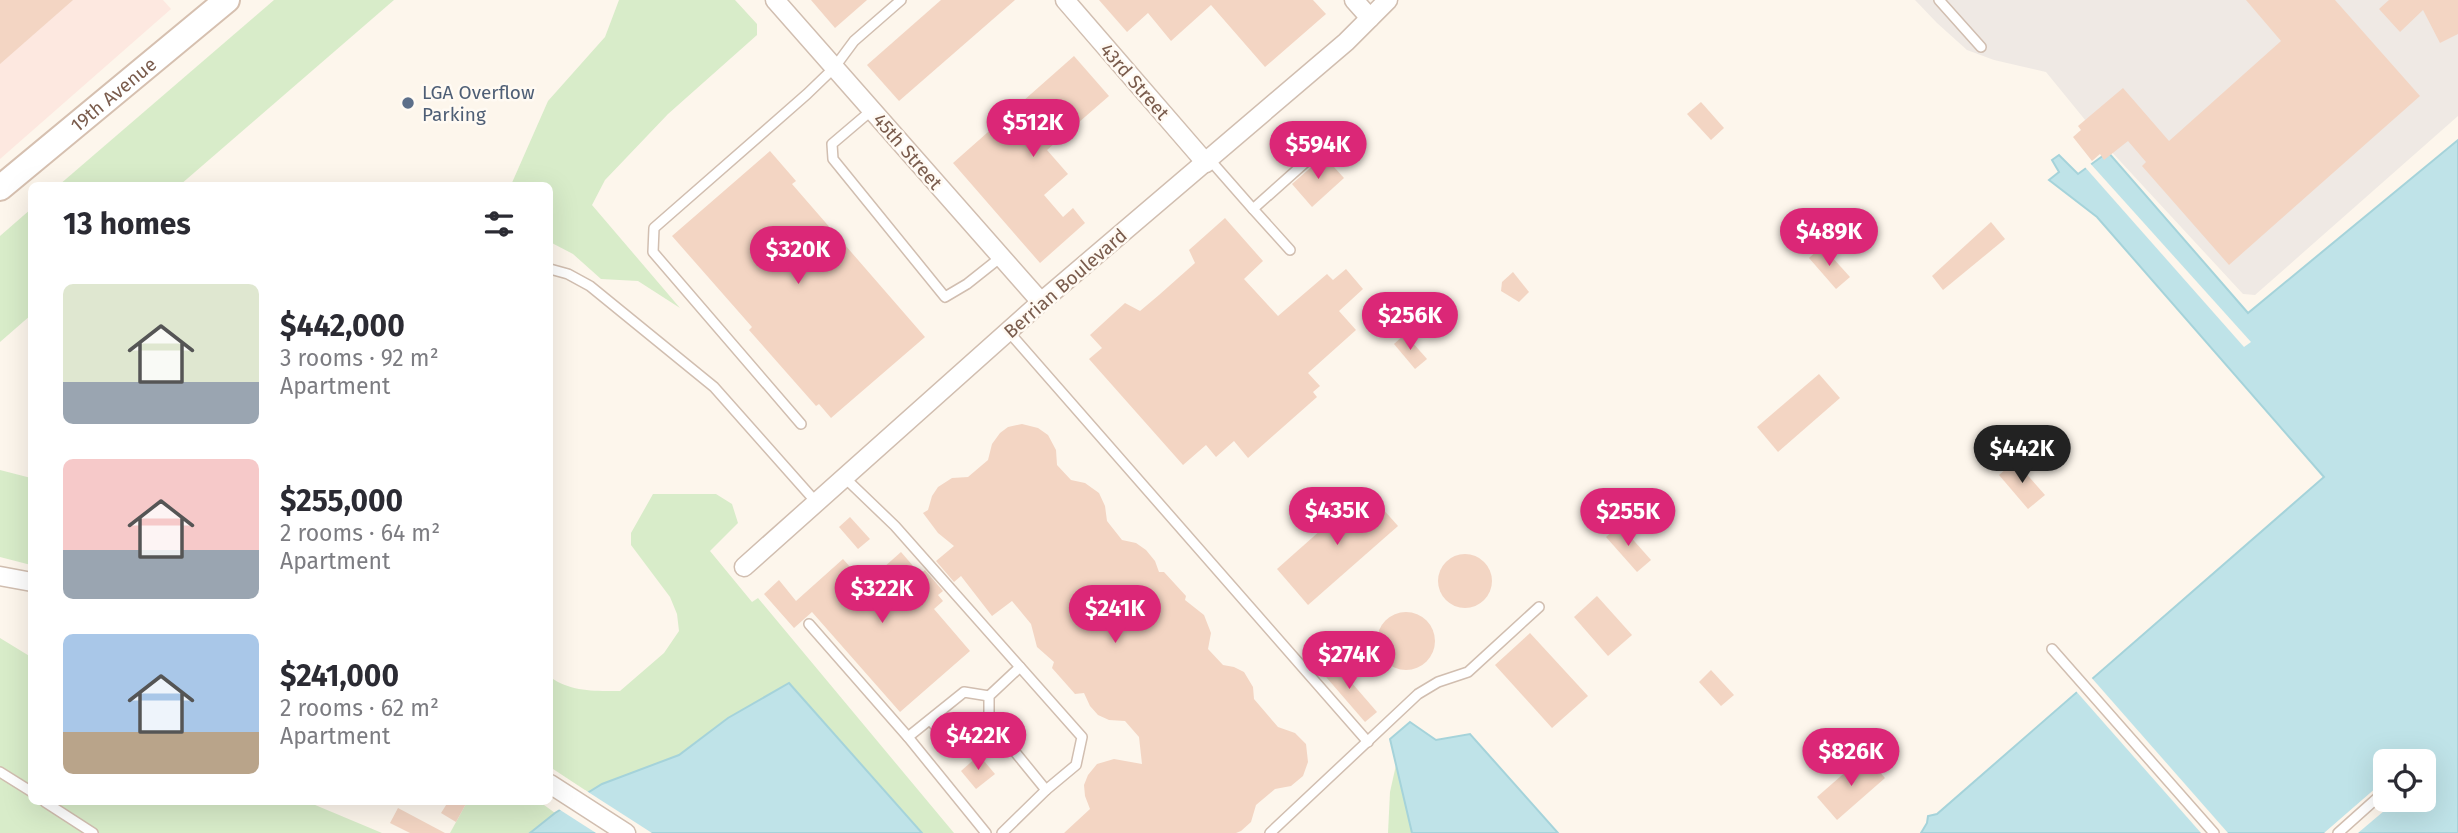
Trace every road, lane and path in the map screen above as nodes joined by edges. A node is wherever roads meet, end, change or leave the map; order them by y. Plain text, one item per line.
1 (775, 0) edge
2 (901, 0) edge
3 (1065, 0) edge
4 (1354, 0) edge
5 (1388, 0) edge
6 (1939, 0) edge
7 (213, 5) edge
8 (1370, 18) junction
9 (1981, 47) dead end
10 (834, 68) junction
11 (872, 110) junction
12 (1345, 127) dead end
13 (1208, 161) junction
14 (1, 185) edge
15 (1253, 209) junction
16 (1290, 250) dead end
17 (1001, 257) junction
18 (553, 270) edge
19 (1041, 302) junction
20 (1008, 331) junction
21 (801, 424) dead end
22 (844, 477) junction
23 (816, 502) junction
24 (744, 568) dead end
25 (0, 576) edge
26 (28, 581) edge
27 (1539, 607) dead end
28 (809, 624) dead end
29 (2052, 649) dead end
30 (1020, 667) junction
31 (989, 696) junction
32 (930, 720) junction
33 (989, 720) junction
34 (908, 737) junction
35 (1367, 742) junction
36 (0, 772) edge
37 (553, 786) edge
38 (28, 790) edge
39 (1045, 790) junction
40 (2373, 802) edge
41 (50, 805) edge
42 (93, 833) edge
43 (626, 833) edge
44 (986, 833) edge
45 (1002, 833) edge
46 (1270, 833) edge
47 (2214, 833) edge
48 (2338, 833) edge

1 - 10 street, 45th Street
2 - 10 lane
3 - 13 street, 43rd Street
4 - 8 street
5 - 8 street, Berrian Boulevard
6 - 9 lane
7 - 14 street, 19th Avenue
8 - 13 street, Berrian Boulevard
10 - 11 street, 45th Street
10 - 21 lane
11 - 17 street, 45th Street
11 - 17 lane
12 - 15 lane
13 - 15 lane
13 - 19 street, Berrian Boulevard
15 - 16 lane
17 - 19 street, 45th Street
18 - 23 lane
19 - 20 street, Berrian Boulevard
20 - 22 street, Berrian Boulevard
20 - 35 lane
22 - 23 street, Berrian Boulevard
22 - 30 lane
23 - 24 street, Berrian Boulevard
25 - 26 street
27 - 35 lane
28 - 34 lane
29 - 47 lane
30 - 31 lane
30 - 39 lane
31 - 32 lane
31 - 33 lane
32 - 33 lane
32 - 34 lane
33 - 39 lane
34 - 44 lane
35 - 46 lane
36 - 38 lane
37 - 43 street
39 - 45 lane
40 - 48 lane
41 - 42 lane

